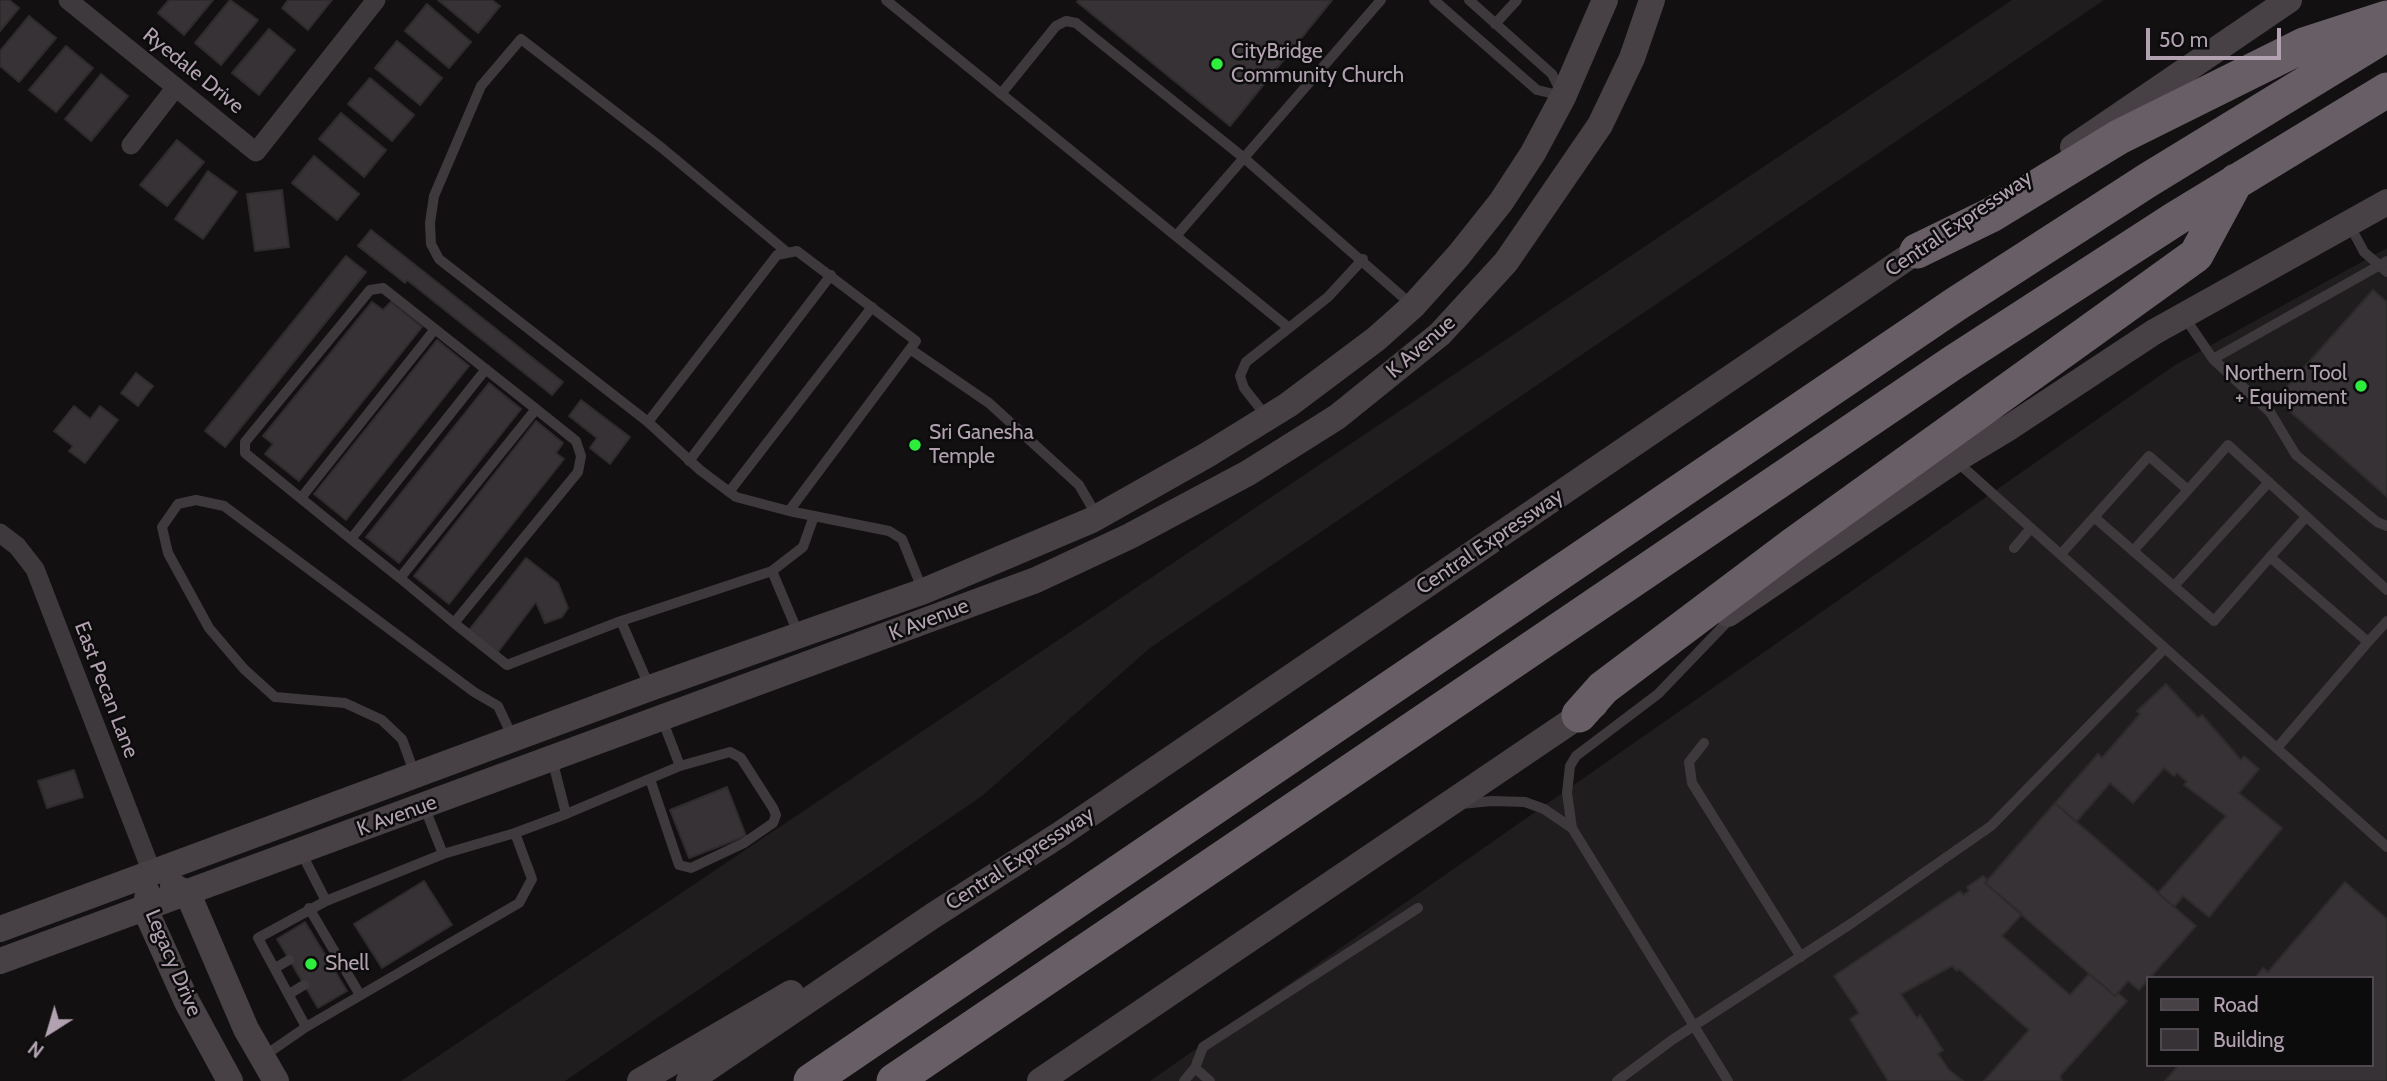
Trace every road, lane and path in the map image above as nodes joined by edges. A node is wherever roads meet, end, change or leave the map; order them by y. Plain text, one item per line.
1 (68, 0) edge
2 (376, 0) edge
3 (886, 0) edge
4 (1381, 0) edge
5 (1434, 0) edge
6 (1469, 0) edge
7 (1517, 0) edge
8 (1605, 0) edge
9 (1652, 0) edge
10 (2288, 0) edge
11 (2387, 18) edge
12 (1495, 24) junction
13 (2387, 34) edge
14 (176, 87) junction
15 (2387, 90) edge
16 (1001, 94) junction
17 (1563, 97) junction
18 (1600, 125) junction
19 (131, 145) dead end
20 (1244, 158) junction
21 (2236, 181) junction
22 (2387, 202) edge
23 (2348, 223) junction
24 (1176, 236) junction
25 (1917, 251) junction
26 (788, 253) junction
27 (1363, 258) junction
28 (2384, 266) edge
29 (831, 275) junction
30 (1413, 306) junction
31 (872, 307) junction
32 (2183, 315) junction
33 (1289, 328) junction
34 (435, 329) junction
35 (1440, 334) junction
36 (911, 349) junction
37 (2214, 359) junction
38 (486, 369) junction
39 (536, 410) junction
40 (1268, 417) junction
41 (648, 422) junction
42 (1955, 460) junction
43 (690, 461) junction
44 (2269, 482) junction
45 (2188, 490) junction
46 (729, 492) junction
47 (301, 498) junction
48 (789, 511) junction
49 (814, 516) junction
50 (1098, 516) junction
51 (2094, 517) junction
52 (2306, 517) junction
53 (2387, 526) edge
54 (2031, 528) junction
55 (0, 533) edge
56 (351, 539) junction
57 (2014, 548) dead end
58 (2133, 551) junction
59 (2061, 554) junction
60 (2270, 557) junction
61 (772, 571) junction
62 (400, 578) junction
63 (2174, 586) junction
64 (2387, 590) edge
65 (924, 591) junction
66 (1746, 601) junction
67 (621, 621) junction
68 (2387, 621) edge
69 (454, 622) junction
70 (799, 635) junction
71 (2368, 642) junction
72 (2165, 648) junction
73 (650, 688) junction
74 (1580, 715) junction
75 (660, 716) junction
76 (514, 739) junction
77 (1704, 743) dead end
78 (2277, 748) junction
79 (552, 759) junction
80 (680, 766) junction
81 (416, 776) junction
82 (650, 779) junction
83 (424, 806) junction
84 (1447, 806) junction
85 (566, 814) junction
86 (1572, 828) junction
87 (514, 833) junction
88 (2387, 847) edge
89 (301, 852) junction
90 (443, 854) junction
91 (153, 875) junction
92 (188, 894) junction
93 (326, 901) junction
94 (951, 904) junction
95 (309, 908) junction
96 (1418, 908) dead end
97 (145, 909) junction
98 (0, 929) edge
99 (1801, 957) junction
100 (289, 960) dead end
101 (0, 961) edge
102 (275, 968) junction
103 (304, 985) dead end
104 (289, 994) junction
105 (360, 995) junction
106 (1694, 1026) junction
107 (306, 1027) junction
108 (261, 1058) junction
109 (1074, 1058) junction
110 (1195, 1068) junction
111 (229, 1079) edge
112 (276, 1081) edge
113 (640, 1081) edge
114 (689, 1081) edge
115 (811, 1081) edge
116 (894, 1081) edge
117 (1040, 1081) edge
118 (1050, 1081) edge
119 (1184, 1081) edge
120 (1210, 1081) edge
121 (1617, 1081) edge
122 (1728, 1081) edge

1 - 14 street, Ryedale Drive
2 - 14 street, Ryedale Drive
3 - 16 lane
4 - 20 lane
5 - 17 lane
6 - 12 lane
7 - 12 lane
8 - 17 main road, K Avenue
9 - 18 main road, K Avenue
10 - 25 main road, Central Expressway
11 - 25 highway
12 - 17 lane
13 - 115 highway
14 - 19 street
15 - 21 highway
16 - 20 lane
16 - 24 lane
17 - 18 main road
17 - 30 main road, K Avenue
18 - 35 main road, K Avenue
20 - 24 lane
20 - 27 lane
21 - 74 highway
21 - 116 highway
22 - 23 main road
23 - 28 lane
23 - 32 main road
24 - 33 lane
25 - 94 main road, Central Expressway
26 - 29 lane
26 - 41 lane
26 - 41 lane
27 - 30 lane
27 - 33 lane
28 - 37 lane
29 - 31 lane
29 - 43 lane
30 - 35 main road
30 - 40 main road, K Avenue
31 - 36 lane
31 - 46 lane
32 - 37 lane
32 - 42 main road
33 - 40 lane
34 - 38 lane
34 - 47 lane
34 - 47 lane
35 - 75 main road, K Avenue
36 - 48 lane
36 - 50 lane
37 - 53 lane
38 - 39 lane
38 - 56 lane
39 - 62 lane
39 - 69 lane
40 - 50 main road, K Avenue
41 - 43 lane
42 - 54 lane
42 - 66 main road
43 - 46 lane
44 - 45 lane
44 - 52 lane
44 - 63 lane
45 - 51 lane
45 - 58 lane
46 - 48 lane
47 - 56 lane
48 - 49 lane
49 - 61 lane
49 - 65 lane
50 - 65 main road, K Avenue
51 - 58 lane
51 - 59 lane
52 - 60 lane
52 - 64 lane
54 - 57 lane
54 - 59 lane
55 - 91 street, East Pecan Lane
56 - 62 lane
58 - 63 lane
59 - 72 lane
60 - 63 lane
60 - 71 lane
61 - 67 lane
61 - 70 lane
62 - 69 lane
65 - 70 main road, K Avenue
66 - 74 main road
66 - 86 lane
67 - 69 lane
67 - 73 lane
68 - 71 lane
70 - 73 main road, K Avenue
71 - 78 lane
72 - 78 lane
72 - 99 lane
73 - 75 main road
73 - 76 main road, K Avenue
74 - 84 main road
75 - 79 main road, K Avenue
75 - 80 lane
76 - 81 main road, K Avenue
76 - 81 lane
77 - 99 lane
78 - 88 lane
79 - 83 main road, K Avenue
79 - 85 lane
80 - 82 lane
80 - 82 lane
81 - 83 main road
81 - 91 main road, K Avenue
82 - 85 lane
83 - 89 main road, K Avenue
83 - 90 lane
84 - 86 lane
84 - 109 main road
85 - 87 lane
86 - 106 lane
87 - 90 lane
87 - 105 lane
89 - 92 main road, K Avenue
89 - 93 lane
90 - 93 lane
91 - 92 main road, Legacy Drive
91 - 97 main road, Legacy Drive
91 - 98 main road, K Avenue
92 - 97 main road, K Avenue
92 - 108 main road, Legacy Drive
93 - 95 lane
94 - 113 main road
94 - 114 main road, Central Expressway
95 - 102 lane
95 - 105 lane
96 - 110 lane
97 - 101 main road, K Avenue
97 - 111 main road, Legacy Drive
99 - 106 lane
100 - 102 lane
102 - 104 lane
103 - 104 lane
104 - 107 lane
105 - 107 lane
106 - 121 lane
106 - 122 lane
107 - 108 lane
108 - 111 main road
108 - 112 main road, Legacy Drive
109 - 117 main road
109 - 118 main road
110 - 119 lane
110 - 120 lane

